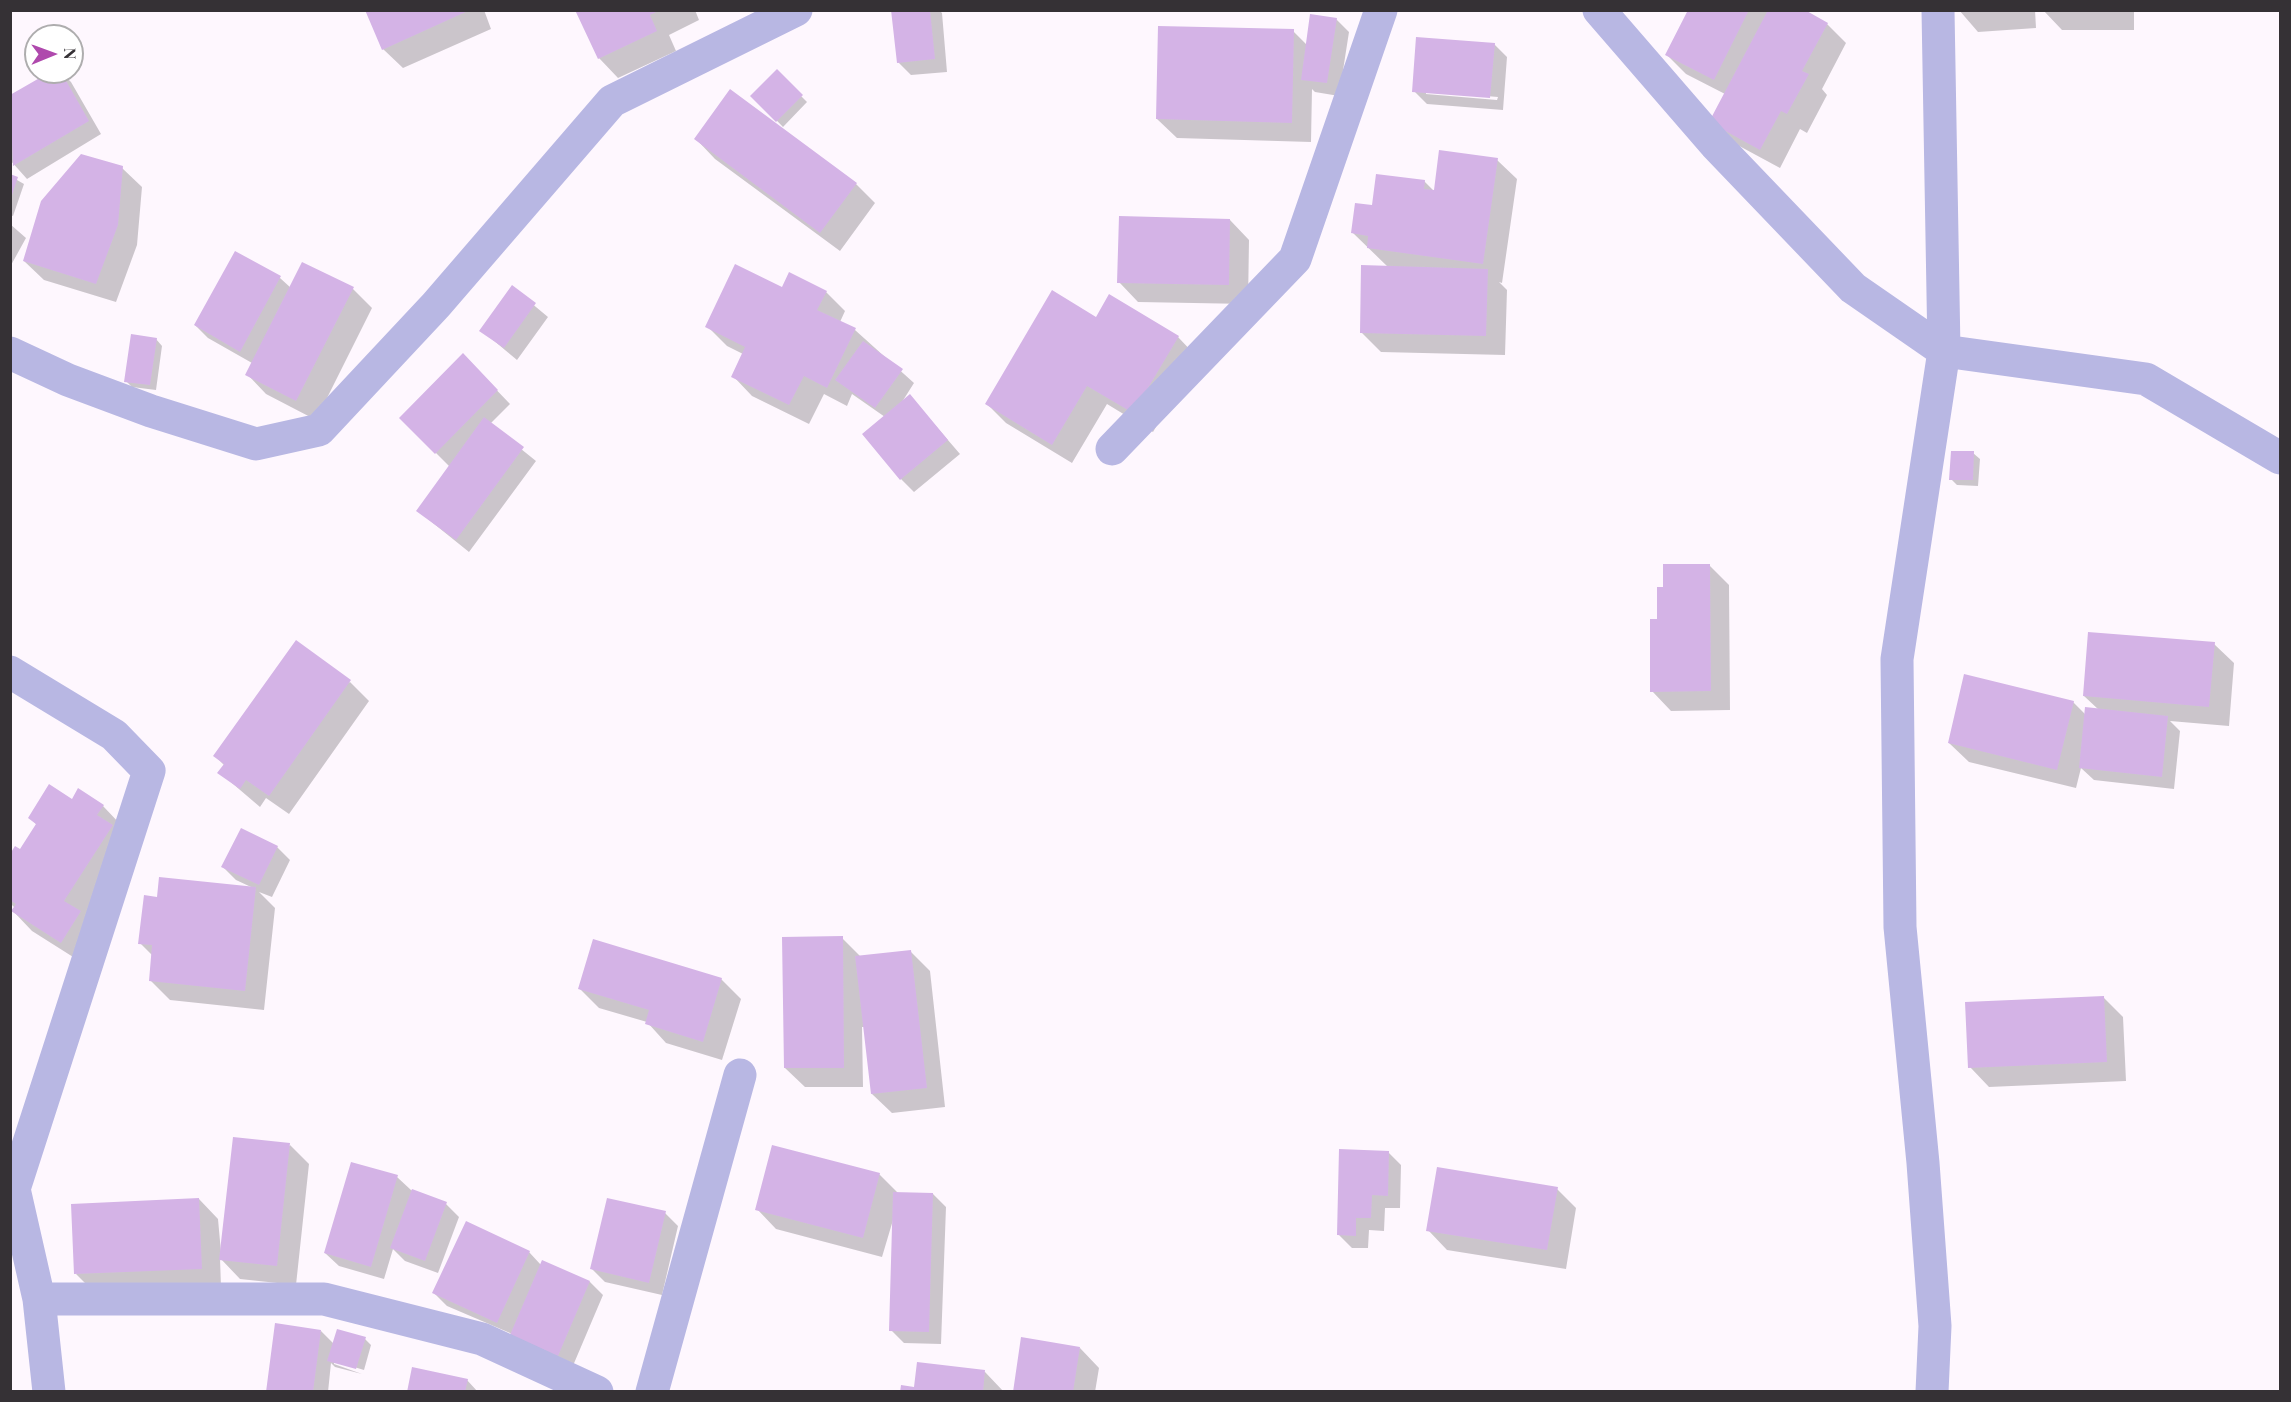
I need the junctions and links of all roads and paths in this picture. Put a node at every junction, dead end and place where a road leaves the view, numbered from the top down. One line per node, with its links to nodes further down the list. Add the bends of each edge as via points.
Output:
1 (796, 10): 6 (street, via 612,101 436,305 319,430 256,444 151,411)
2 (1381, 10): 7 (street, via 1295,259)
3 (1599, 10): 5 (street, via 1715,144 1853,288)
4 (1938, 10): 5 (street)
5 (1944, 351): 8 (street, via 2146,379); 16 (street, via 1897,659 1900,927 1932,1280)
6 (10, 353)
7 (1112, 449)
8 (2280, 458)
9 (10, 672): 11 (street, via 114,735 149,771)
10 (740, 1075): 15 (street)
11 (12, 1188): 12 (street)
12 (39, 1299): 13 (street); 14 (street, via 324,1299 482,1340)
13 (49, 1392)
14 (597, 1392)
15 (652, 1392)
16 (1932, 1392)

